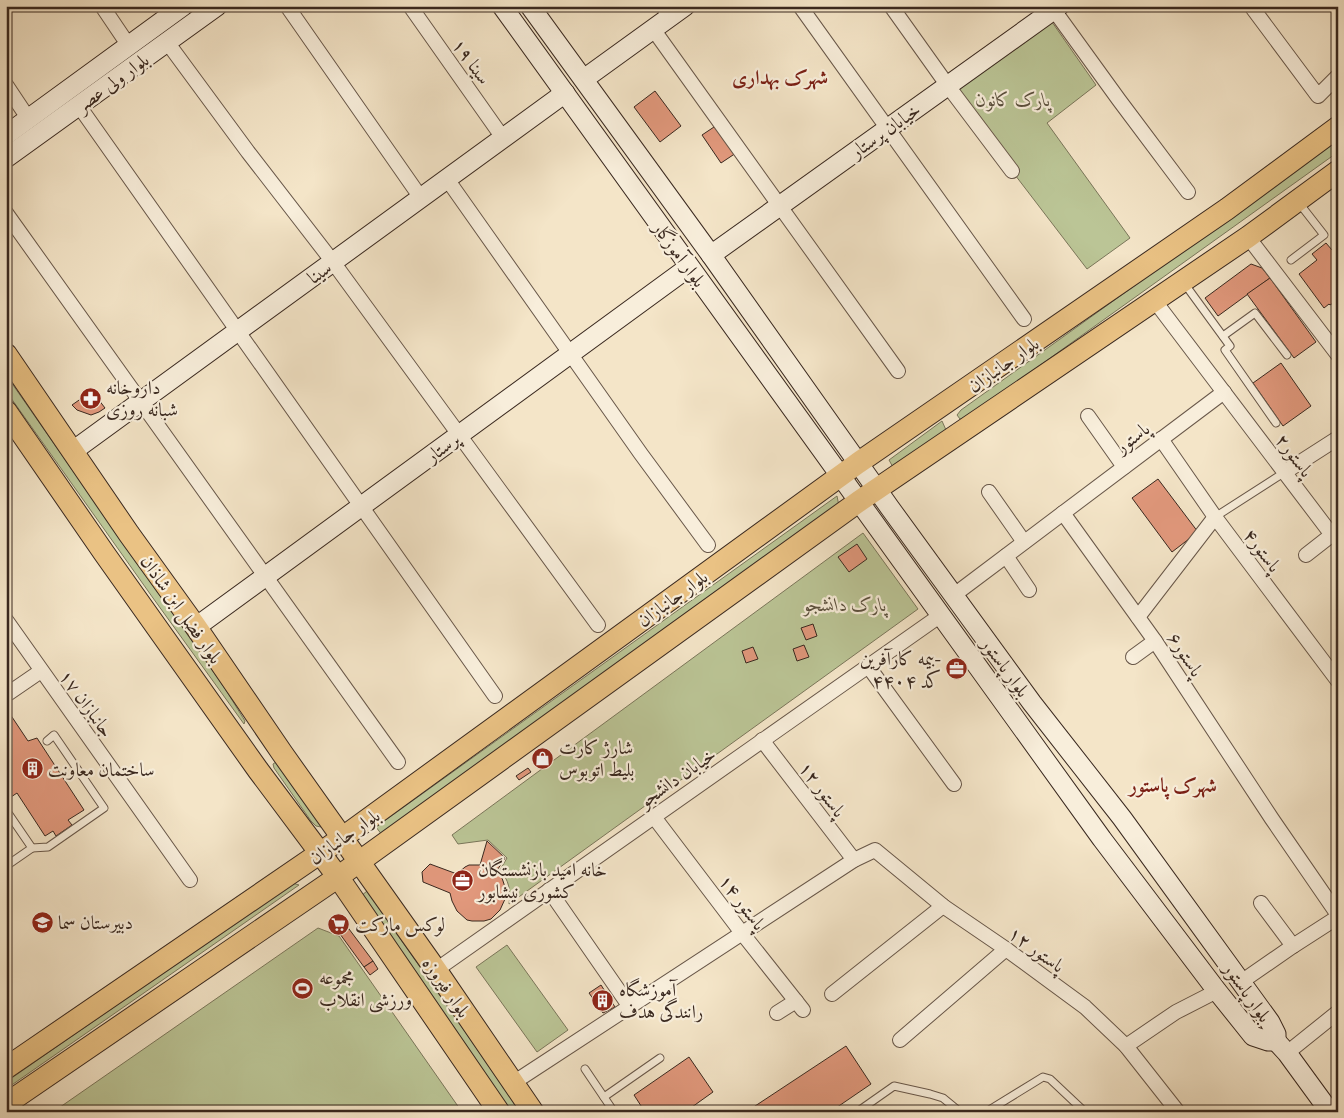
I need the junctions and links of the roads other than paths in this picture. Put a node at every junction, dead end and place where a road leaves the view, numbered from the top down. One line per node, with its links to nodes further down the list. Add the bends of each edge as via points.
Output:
1 (102, 6): 15 (street)
2 (183, 6): 15 (street, بلوار ولی عصر)
3 (217, 6): 14 (street, بلوار ولی عصر)
4 (287, 6): 32 (street)
5 (410, 6): 26 (street, سینا ۱۹)
6 (502, 6): 20 (street, بلوار آموزگار)
7 (530, 6): 17 (street, بلوار آموزگار)
8 (800, 6): 24 (street)
9 (891, 6): 19 (street)
10 (1251, 6): 16 (street, via 1318,96)
11 (1055, 8): 19 (street, خیابان پرستار); 31 (street)
12 (673, 10): 13 (street)
13 (652, 29): 17 (street); 34 (street)
14 (167, 42): 21 (street, بلوار ولی عصر); 39 (street)
15 (129, 46): 22 (street, بلوار ولی عصر)
16 (1338, 76)
17 (584, 79): 37 (street, بلوار آموزگار)
18 (6, 85): 22 (street)
19 (948, 86): 24 (street, خیابان پرستار); 28 (street)
20 (564, 93): 26 (street, سینا); 40 (street, بلوار آموزگار)
21 (79, 106): 27 (street, بلوار ولی عصر); 44 (street)
22 (28, 118): 25 (street, بلوار ولی عصر)
23 (1338, 127): 53 (main road, بلوار جانبازان)
24 (888, 128): 34 (street, خیابان پرستار); 43 (street)
25 (6, 135)
26 (504, 138): 30 (street, سینا)
27 (6, 158)
28 (1012, 171)
29 (1338, 171): 33 (main road, بلوار جانبازان)
30 (447, 179): 32 (street, سینا); 47 (street)
31 (1188, 192)
32 (421, 198): 39 (street, سینا)
33 (1297, 201): 36 (main road, بلوار جانبازان); 38 (lane, via 1324,236)
34 (780, 206): 37 (street, خیابان پرستار); 50 (street)
35 (6, 213): 52 (street)
36 (1248, 237): 41 (main road, بلوار جانبازان); 48 (street)
37 (711, 254): 63 (street, بلوار آموزگار)
38 (1291, 260)
39 (333, 262): 44 (street, سینا); 59 (street)
40 (689, 266): 47 (street, پرستار); 66 (street, بلوار آموزگار)
41 (1182, 281): 42 (main road, بلوار جانبازان); 45 (lane)
42 (1154, 300): 51 (street, پاستور۲); 57 (main road, بلوار جانبازان)
43 (1024, 320)
44 (238, 331): 52 (street, سینا); 70 (street)
45 (1222, 336): 49 (lane, via 1255,313); 56 (lane, via 1230,346 1225,350)
46 (6, 354): 62 (main road, بلوار فضل ابن شاذان)
47 (570, 354): 59 (street, پرستار); 75 (street)
48 (1338, 355)
49 (1287, 356)
50 (898, 371)
51 (1224, 392): 61 (street, پاستور); 65 (street, پاستور۲)
52 (141, 402): 62 (street, سینا); 78 (street)
53 (947, 402): 57 (main road, via 949,421 956,428); 63 (main road, بلوار جانبازان)
54 (6, 411): 58 (main road, بلوار فضل ابن شاذان)
55 (1088, 416): 64 (street)
56 (1276, 423)
57 (965, 429): 67 (main road, بلوار جانبازان)
58 (14, 431): 99 (main road, بلوار فضل ابن شاذان)
59 (460, 434): 70 (street, پرستار); 84 (street)
60 (1338, 438): 65 (street)
61 (1161, 439): 64 (street, پاستور); 72 (street, پاستور۴)
62 (73, 451): 85 (main road, بلوار فضل ابن شاذان)
63 (858, 463): 66 (main road, بلوار جانبازان); 67 (street, بلوار آموزگار)
64 (1124, 466): 71 (street, پاستور)
65 (1285, 472): 72 (lane); 73 (street, پاستور۲)
66 (840, 476): 69 (street, بلوار آموزگار); 103 (main road, بلوار جانبازان)
67 (876, 489): 69 (main road, بلوار جانبازان); 80 (street, بلوار پاستور)
68 (989, 492): 74 (street)
69 (858, 502): 81 (street, بلوار پاستور); 107 (main road, بلوار جانبازان)
70 (361, 506): 78 (street, پرستار); 92 (street)
71 (1063, 513): 74 (street, پاستور); 82 (street, پاستور۶)
72 (1215, 517): 82 (street); 90 (street, پاستور۴)
73 (1335, 532): 77 (street)
74 (1024, 542): 76 (street, پاستور)
75 (708, 545)
76 (1006, 556): 79 (street); 80 (street, پاستور)
77 (1306, 556)
78 (265, 576): 85 (street, پرستار); 98 (street)
79 (1029, 590)
80 (954, 595): 93 (street, بلوار پاستور)
81 (941, 615): 88 (street, خیابان دانشجو); 94 (street, بلوار پاستور)
82 (1138, 617): 86 (street, پاستور۶)
83 (6, 620): 89 (street, جانبازان ۱۷)
84 (598, 625)
85 (196, 627): 97 (main road, بلوار فضل ابن شاذان)
86 (1155, 641): 87 (street); 114 (street, پاستور۶)
87 (1133, 657)
88 (868, 666): 95 (street, خیابان دانشجو); 100 (street)
89 (42, 671): 91 (street); 110 (street, جانبازان ۱۷)
90 (1336, 673)
91 (6, 696)
92 (495, 696)
93 (1032, 702): 94 (street); 119 (street, بلوار پاستور, via 1122,818)
94 (1014, 716): 120 (street, بلوار پاستور, via 1102,839)
95 (762, 740): 102 (street, خیابان دانشجو); 106 (street, پاستور ۱۲)
96 (47, 741): 104 (lane, via 54,735 104,808 48,847)
97 (282, 753): 99 (main road); 103 (main road, بلوار فضل ابن شاذان)
98 (398, 762)
99 (258, 770): 105 (main road, بلوار فضل ابن شاذان)
100 (954, 784)
101 (6, 810): 104 (lane)
102 (654, 816): 111 (street, خیابان دانشجو); 115 (street, پاستور ۱۴)
103 (342, 838): 105 (main road, بلوار جانبازان); 107 (main road, بلوار فضل ابن شاذان)
104 (32, 848): 108 (lane)
105 (321, 853): 109 (main road, بلوار فضل ابن شاذان); 129 (main road, بلوار جانبازان)
106 (854, 860): 113 (street, ۱۲ پاستور, via 875,850); 115 (street)
107 (359, 863): 109 (main road, بلوار جانبازان); 118 (main road, بلوار فیروزه)
108 (6, 866)
109 (338, 877): 133 (main road, بلوار جانبازان); 134 (main road, بلوار فیروزه)
110 (190, 880)
111 (549, 890): 118 (street, خیابان دانشجو); 122 (street)
112 (1261, 903): 116 (street)
113 (943, 906): 117 (street, ۱۲ پاستور); 121 (street)
114 (1338, 916): 116 (street)
115 (742, 934): 122 (street); 124 (street, پاستور ۱۴, via 799,1005)
116 (1293, 946): 119 (street)
117 (1006, 949): 125 (street); 126 (street, ۱۲ پاستور, via 1085,1008)
118 (436, 970): 131 (main road, بلوار فیروزه)
119 (1241, 982): 127 (street, بلوار پاستور, via 1270,1022)
120 (1217, 990): 126 (street, via 1176,1012); 127 (street, بلوار پاستور, via 1253,1036)
121 (832, 994)
122 (630, 1006): 131 (street)
123 (1338, 1012): 127 (street)
124 (776, 1013)
125 (900, 1040)
126 (1126, 1046): 141 (street, ۱۲ پاستور)
127 (1281, 1047): 142 (street)
128 (660, 1058): 132 (lane)
129 (6, 1068)
130 (585, 1069): 132 (lane)
131 (513, 1083): 135 (main road, بلوار فیروزه)
132 (604, 1097): 136 (lane)
133 (6, 1104)
134 (498, 1112)
135 (533, 1112)
136 (614, 1112)
137 (857, 1112): 138 (lane, via 894,1086 943,1098)
138 (960, 1112)
139 (986, 1112): 140 (lane, via 1043,1077 1050,1079)
140 (1085, 1112)
141 (1178, 1112)
142 (1330, 1112)

